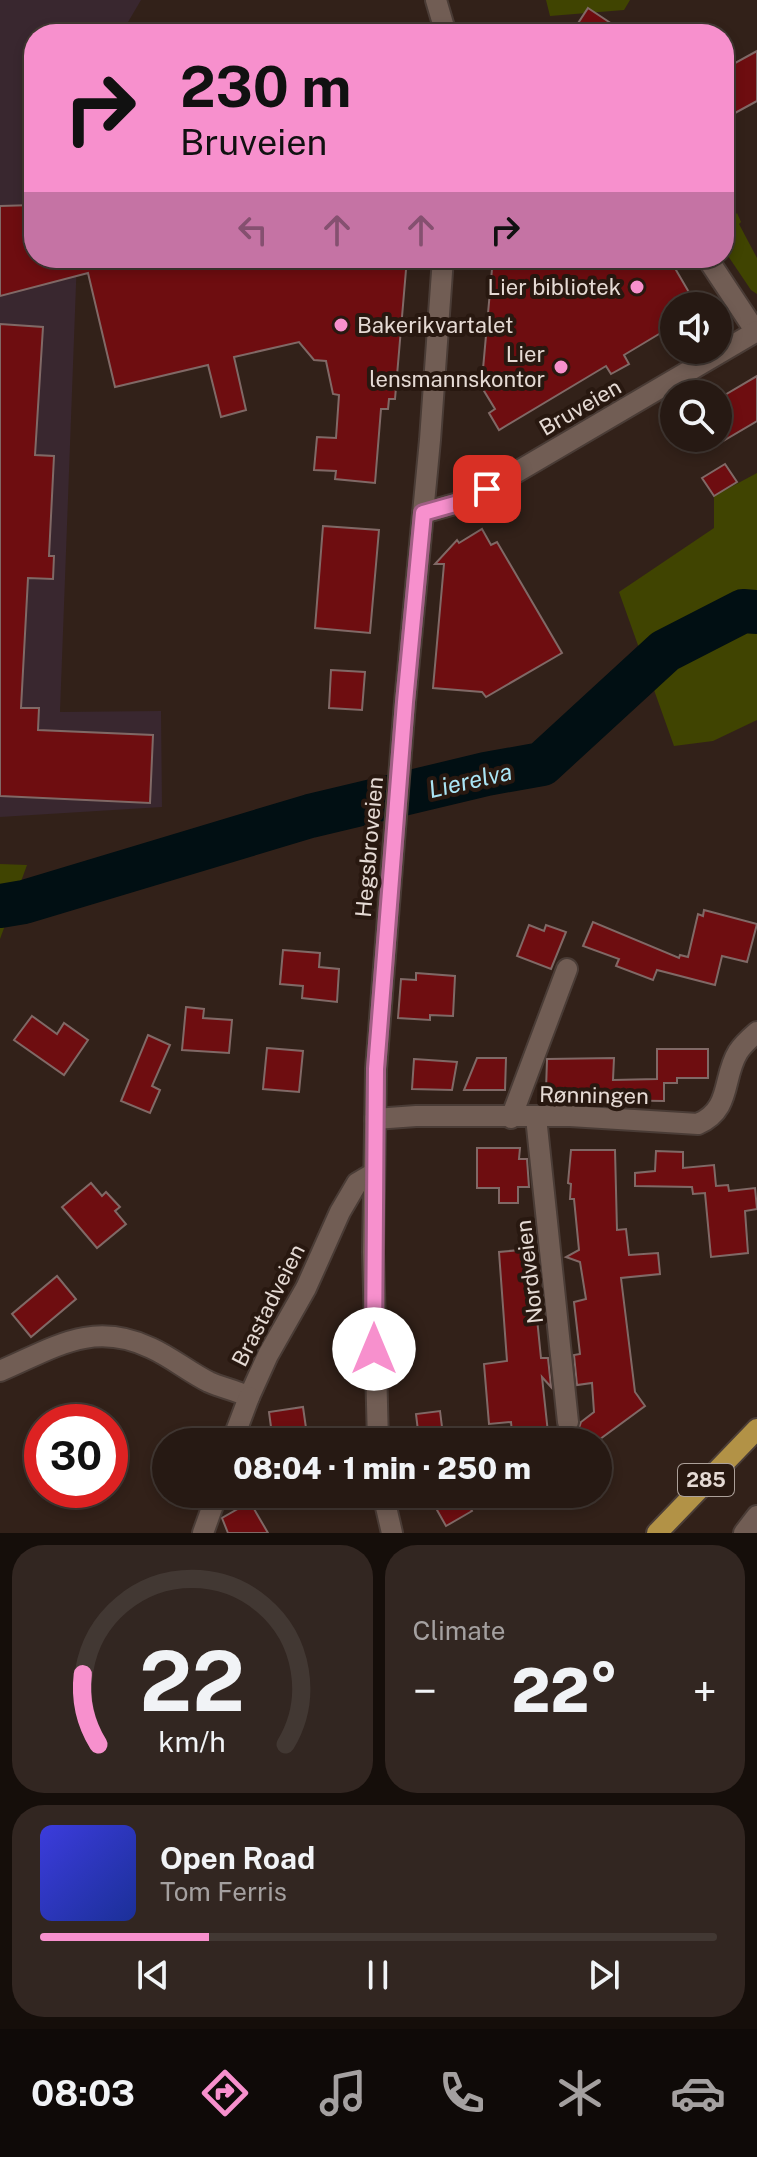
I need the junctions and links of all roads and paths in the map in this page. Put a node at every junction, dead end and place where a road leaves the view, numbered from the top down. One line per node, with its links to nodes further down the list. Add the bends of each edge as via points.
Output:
1 (436, 0): 2 (street)
2 (443, 24)
3 (442, 268): 6 (street, Hegsbroveien)
4 (714, 268): 5 (street)
5 (756, 332): 6 (street, Bruveien, via 469,500)
6 (423, 513): 11 (street, Hegsbroveien, via 379,1015)
7 (567, 969): 10 (street)
8 (757, 1032): 9 (street, Rønningen, via 737,1054 721,1105 698,1124)
9 (536, 1117): 10 (street, Rønningen); 15 (street, Nordveien)
10 (511, 1118): 11 (street, Rønningen)
11 (375, 1119): 12 (street, Hegsbroveien)
12 (374, 1173): 14 (street, Brastadveien, via 357,1183 340,1212); 17 (street, Hegsbroveien)
13 (0, 1371): 14 (street, Brastadveien, via 67,1341 117,1335)
14 (249, 1397): 16 (street)
15 (568, 1422)
16 (237, 1428)
17 (377, 1428)
18 (757, 1429): 24 (main road, 285)
19 (212, 1508): 22 (street)
20 (386, 1508): 23 (street)
21 (757, 1516): 25 (street)
22 (203, 1533)
23 (392, 1533)
24 (657, 1533)
25 (744, 1533)

